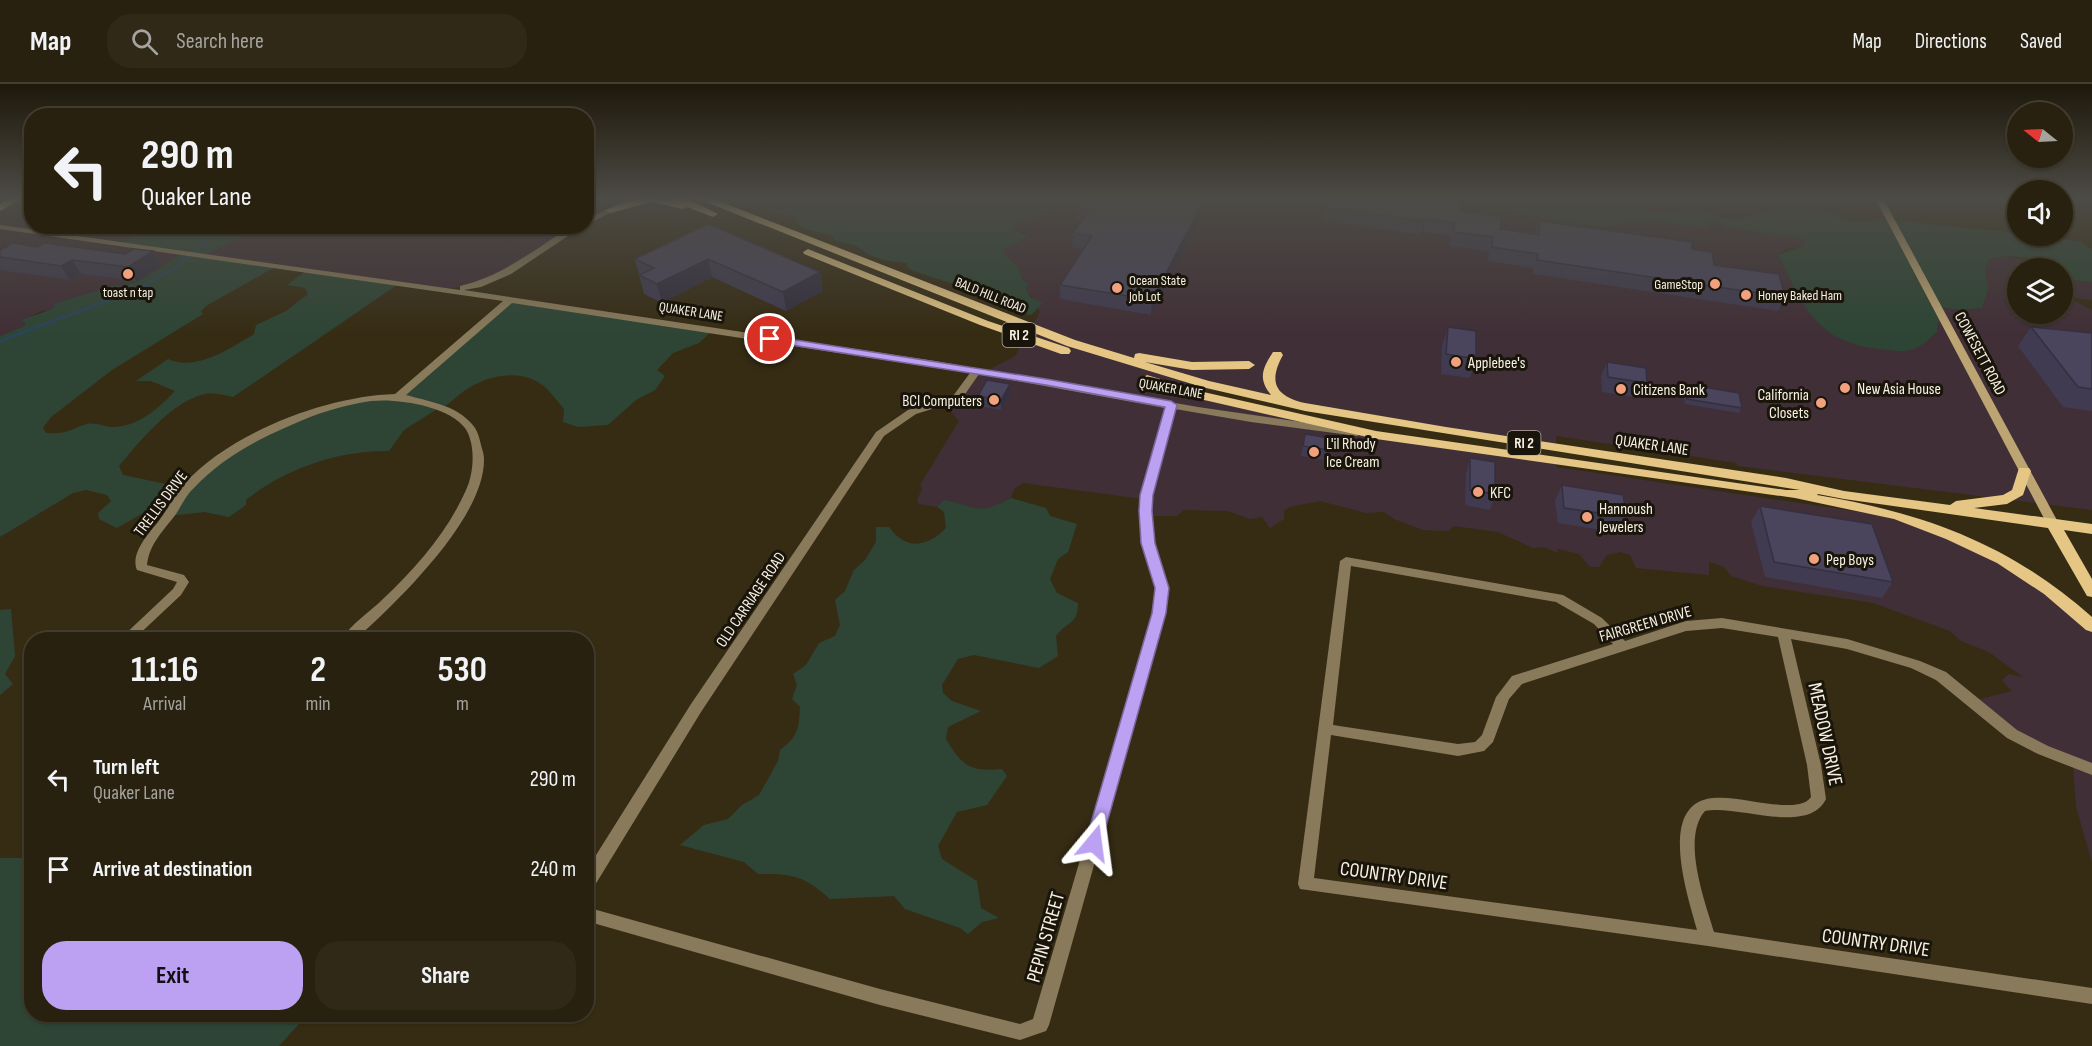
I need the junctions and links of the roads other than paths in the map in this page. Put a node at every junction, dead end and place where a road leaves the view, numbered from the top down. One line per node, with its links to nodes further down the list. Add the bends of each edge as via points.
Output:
1 (112, 243): 7 (street, QUAKER LANE)
2 (550, 243): 6 (street)
3 (784, 243): 18 (main road, QUAKER LANE / RI 2, via 984,323 1121,371 1195,394)
4 (816, 243): 9 (main road, BALD HILL ROAD / RI 2)
5 (1904, 243): 20 (main road, COWESETT ROAD)
6 (501, 277): 7 (street, via 472,287); 8 (street, via 498,287)
7 (437, 289): 8 (street, QUAKER LANE)
8 (511, 299): 12 (street, QUAKER LANE); 14 (street)
9 (1071, 343): 11 (main road, via 1192,366); 13 (main road, BALD HILL ROAD / RI 2)
10 (1277, 355): 15 (main road, via 1266,378 1268,386)
11 (1249, 365)
12 (976, 371): 16 (street, QUAKER LANE); 34 (street, OLD CARRIAGE ROAD, via 957,398 912,412 880,434 696,708)
13 (1206, 384): 15 (main road, QUAKER LANE / RI 2)
14 (398, 397): 28 (street, TRELLIS DRIVE, via 346,404 285,424 246,443 189,486 141,558 141,567 183,582); 29 (street, TRELLIS DRIVE, via 440,408 466,422 477,444 476,478 461,514 448,532)
15 (1286, 403): 17 (main road, QUAKER LANE / RI 2)
16 (1171, 405): 18 (street, QUAKER LANE); 35 (street, PEPIN STREET, via 1145,511 1148,543 1162,588 1159,613 1040,1024 1020,1032)
17 (1446, 431): 19 (main road); 22 (main road, QUAKER LANE / RI 2, via 1786,482)
18 (1376, 435): 19 (main road, QUAKER LANE / RI 2)
19 (1444, 446): 21 (main road, QUAKER LANE / RI 2)
20 (2024, 471): 23 (main road, via 2018,492 2007,498); 24 (main road, COWESETT ROAD)
21 (1786, 494): 22 (main road, QUAKER LANE / RI 2); 27 (main road, via 1897,516 1944,532 2023,572 2074,608)
22 (1844, 495): 23 (main road, QUAKER LANE / RI 2)
23 (1944, 509): 24 (main road, QUAKER LANE / RI 2)
24 (2053, 524): 25 (main road, QUAKER LANE / RI 2); 26 (main road)
25 (2092, 529)
26 (2092, 592)
27 (2092, 626)
28 (134, 632)
29 (355, 632)
30 (1783, 633): 31 (street, FAIRGREEN DRIVE, via 1722,623 1702,624); 33 (street, FAIRGREEN DRIVE, via 1847,644 1915,664 1941,676 2012,734); 36 (street, MEADOW DRIVE, via 1814,765 1818,799 1813,807 1790,812 1715,803 1699,807 1691,817 1687,837 1689,867)
31 (1622, 645): 32 (street, FAIRGREEN DRIVE, via 1517,680 1503,697 1488,738 1479,747 1458,750); 32 (street, COUNTRY DRIVE, via 1598,621 1558,598 1346,561)
32 (1326, 729): 36 (street, COUNTRY DRIVE, via 1306,884)
33 (2092, 769)
34 (594, 872)
35 (594, 916)
36 (1708, 939): 37 (street, COUNTRY DRIVE)
37 (2092, 996)

